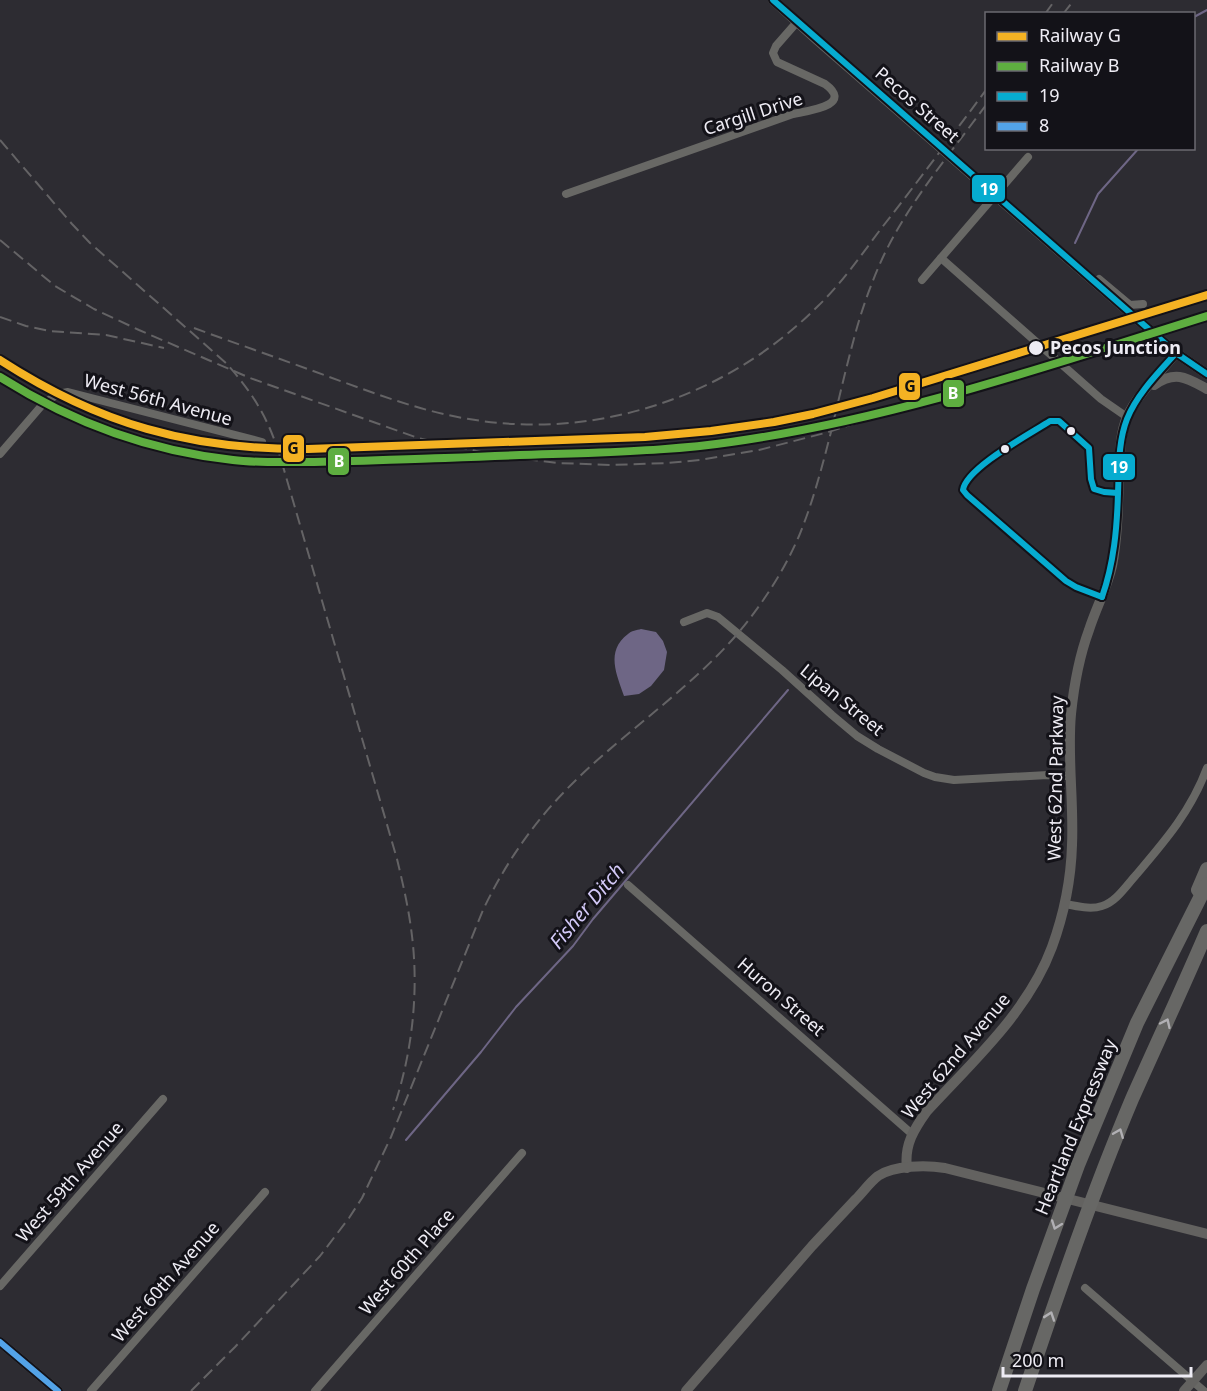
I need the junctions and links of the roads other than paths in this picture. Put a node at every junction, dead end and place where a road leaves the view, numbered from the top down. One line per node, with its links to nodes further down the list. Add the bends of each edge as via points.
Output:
1 (773, 0): 2 (street, Pecos Street)
2 (797, 22): 4 (street, Cargill Drive, via 773,53 777,62 831,88 833,100 829,105 792,114); 9 (street, Pecos Street)
3 (1028, 157): 5 (street)
4 (566, 194)
5 (997, 194): 6 (street); 8 (street, via 1130,305)
6 (940, 258): 7 (street); 13 (street, via 1101,399)
7 (922, 280)
8 (1143, 304)
9 (1174, 350): 10 (street, Pecos Street); 11 (street, Pecos Street); 12 (street, West 62nd Parkway)
10 (1207, 374)
11 (1207, 389): 12 (street, via 1172,376)
12 (1142, 394): 13 (street, West 62nd Parkway)
13 (1127, 417): 18 (street, West 62nd Parkway, via 1120,448 1112,565 1085,642 1075,685)
14 (262, 442): 15 (street, West 56th Avenue, via 68,392 43,404)
15 (0, 454)
16 (684, 622): 18 (street, Lipan Street, via 707,613 718,617 857,736 935,777 954,780)
17 (1207, 768): 22 (street, via 1182,818 1118,895 1099,907)
18 (1070, 776): 22 (street, West 62nd Parkway, via 1072,845)
19 (1207, 870): 26 (highway)
20 (1207, 884): 26 (highway, Heartland Expressway)
21 (628, 885): 28 (street, Huron Street)
22 (1065, 903): 28 (street, West 62nd Avenue, via 1044,967 1024,1001)
23 (1207, 931): 25 (highway)
24 (1207, 945): 25 (highway)
25 (1176, 1002): 43 (highway, one-way to 25, via 1108,1160)
26 (1137, 1023): 42 (highway, Heartland Expressway, one-way to 42, via 1078,1165)
27 (164, 1099): 33 (street, West 59th Avenue)
28 (912, 1134): 30 (street, West 62nd Avenue, via 906,1154)
29 (522, 1153): 40 (street, West 60th Place)
30 (907, 1168): 32 (street, via 945,1168); 41 (street, via 879,1175 870,1184)
31 (264, 1192): 39 (street, West 60th Avenue)
32 (1207, 1234)
33 (0, 1286)
34 (1086, 1288): 37 (street)
35 (0, 1342): 38 (street)
36 (1207, 1365): 37 (street)
37 (1192, 1381): 44 (street); 45 (street)
38 (58, 1391)
39 (91, 1391)
40 (315, 1391)
41 (686, 1391)
42 (999, 1391)
43 (1025, 1391)
44 (1184, 1391)
45 (1204, 1391)

